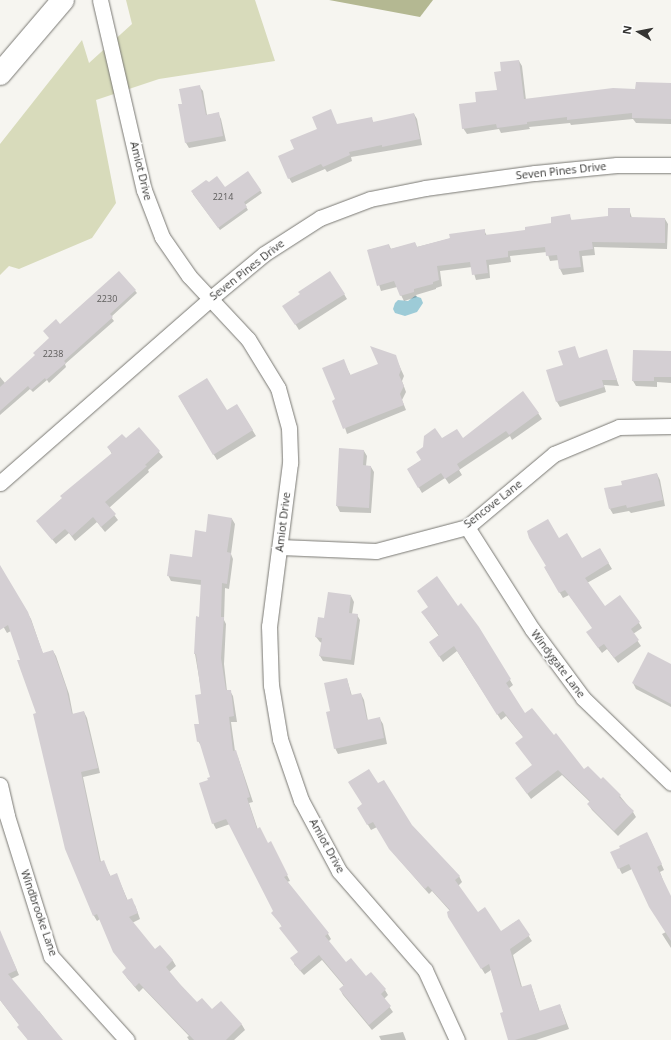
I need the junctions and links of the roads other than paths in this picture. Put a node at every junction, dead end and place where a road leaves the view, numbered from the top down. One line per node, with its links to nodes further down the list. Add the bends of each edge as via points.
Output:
1 (63, 0): 3 (highway)
2 (100, 0): 5 (street, Amiot Drive, via 144,190 162,237 189,276)
3 (0, 74)
4 (671, 165): 5 (street, Seven Pines Drive, via 617,165 535,173 425,188 370,199 320,218 264,254)
5 (211, 298): 7 (street, Seven Pines Drive); 9 (street, Amiot Drive, via 248,340 278,388 288,428 290,463)
6 (671, 426): 8 (street, Sencove Lane, via 619,427 554,454)
7 (0, 483)
8 (467, 527): 9 (street, Sencove Lane, via 376,551); 10 (street, Windygate Lane, via 532,629 583,698)
9 (280, 547): 13 (street, Amiot Drive, via 270,626 271,684 280,739 301,800 339,871 425,970)
10 (671, 783)
11 (0, 785): 12 (street, Windbrooke Lane, via 7,816 51,956)
12 (127, 1040)
13 (457, 1040)

